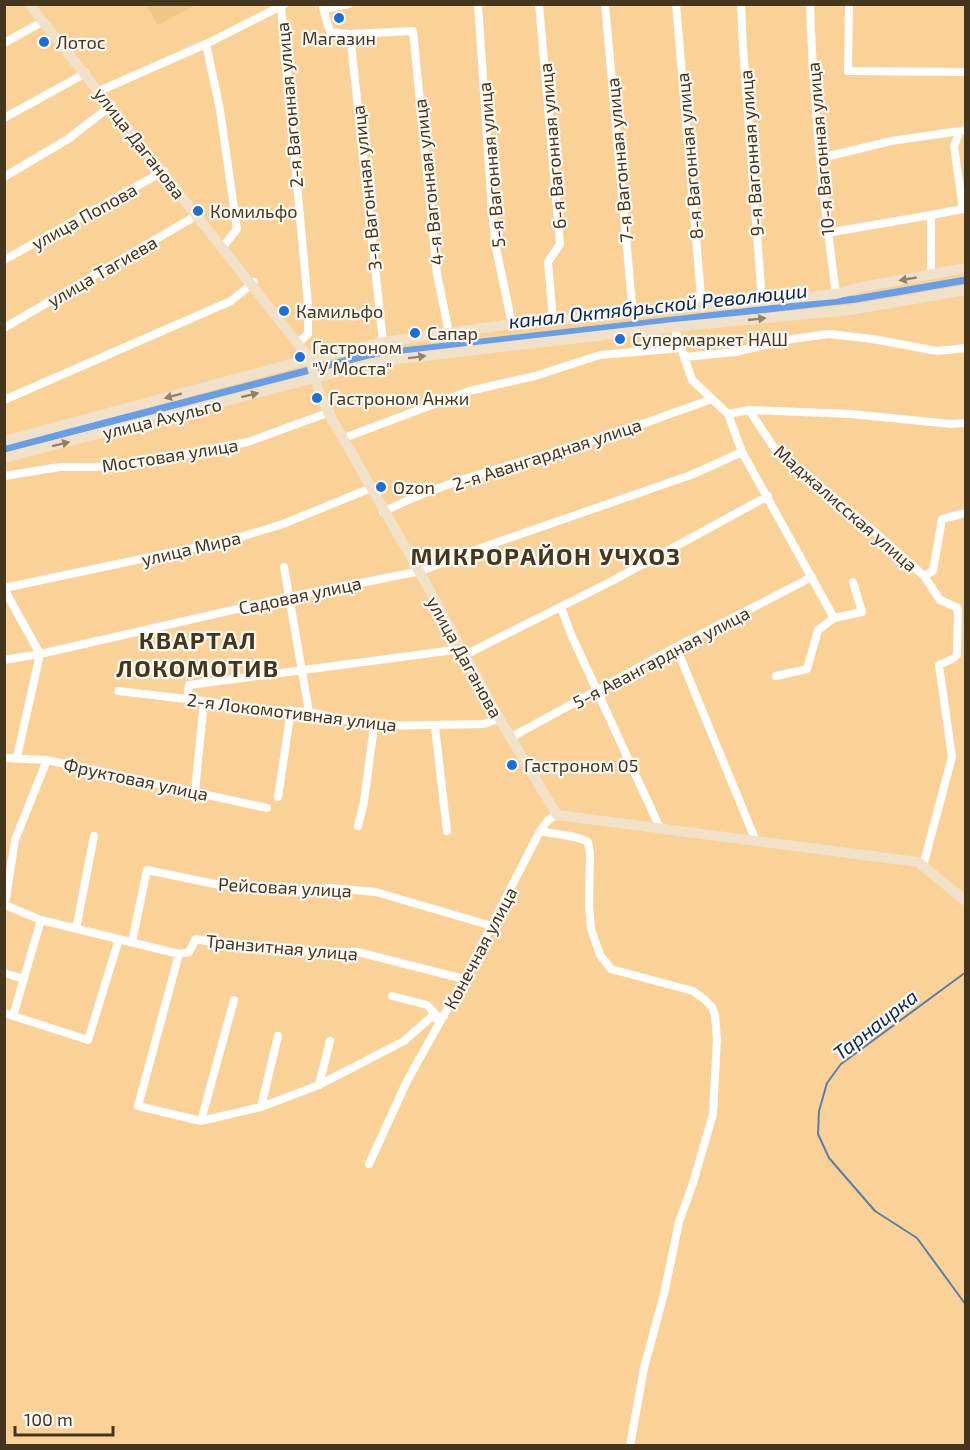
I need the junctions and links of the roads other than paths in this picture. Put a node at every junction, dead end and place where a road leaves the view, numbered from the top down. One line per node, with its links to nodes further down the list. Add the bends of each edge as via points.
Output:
1 (31, 4): 12 (main road, улица Даганова); 17 (main road, улица Даганова)
2 (349, 4): 11 (street)
3 (478, 4): 41 (street, 5-я Вагонная улица, via 492,211)
4 (539, 4): 40 (street, 6-я Вагонная улица, via 560,244 548,262)
5 (605, 4): 39 (street, 7-я Вагонная улица)
6 (676, 4): 38 (street, 8-я Вагонная улица)
7 (741, 4): 37 (street, 9-я Вагонная улица)
8 (810, 4): 22 (street, 10-я Вагонная улица)
9 (849, 4): 16 (street, via 848,71)
10 (283, 6): 15 (street); 45 (street, 2-я Вагонная улица, via 308,304 308,334)
11 (323, 7): 13 (street, via 330,32)
12 (42, 22): 14 (street); 17 (main road, улица Даганова)
13 (350, 34): 44 (street, 4-я Вагонная улица, via 413,31 437,274); 46 (street, 3-я Вагонная улица)
14 (4, 43)
15 (206, 44): 18 (street); 30 (street, via 237,229)
16 (966, 72)
17 (86, 73): 18 (main road, улица Даганова); 20 (street)
18 (99, 90): 19 (main road, улица Даганова)
19 (111, 105): 25 (main road, улица Даганова); 26 (street, via 68,139)
20 (4, 118)
21 (963, 130): 22 (street, via 891,141); 23 (street, via 954,146)
22 (821, 158): 29 (street, 10-я Вагонная улица)
23 (956, 164): 24 (street); 28 (street, via 963,210)
24 (966, 169)
25 (164, 172): 27 (main road, улица Даганова); 31 (street, улица Попова)
26 (4, 177)
27 (198, 215): 30 (main road, улица Даганова); 43 (street, улица Тагиева)
28 (930, 215): 29 (street); 33 (street)
29 (827, 232): 36 (street, 10-я Вагонная улица)
30 (223, 247): 34 (main road, улица Даганова)
31 (4, 260)
32 (966, 268): 33 (main road)
33 (932, 274): 36 (main road, one-way to 36)
34 (253, 283): 45 (main road, улица Даганова); 53 (street, via 231,301)
35 (966, 290): 42 (main road, улица Ахульго, one-way to 35, via 850,310)
36 (836, 294): 37 (main road)
37 (762, 301): 38 (main road)
38 (702, 308): 39 (main road)
39 (633, 315): 40 (main road)
40 (553, 321): 41 (main road)
41 (512, 324): 44 (main road)
42 (674, 327): 47 (street); 51 (main road, улица Ахульго, one-way to 42, via 381,361)
43 (4, 328)
44 (449, 333): 46 (main road)
45 (299, 342): 50 (main road, улица Даганова)
46 (383, 342): 50 (main road)
47 (682, 348): 49 (street); 58 (street, via 600,355 535,376 469,391)
48 (966, 348): 49 (street, via 937,351 829,334)
49 (685, 357): 52 (street, via 692,380)
50 (312, 359): 51 (main road, улица Даганова); 59 (main road, one-way to 59)
51 (317, 378): 55 (main road, улица Даганова); 61 (main road, улица Ахульго, one-way to 51)
52 (712, 399): 56 (street); 65 (street, 2-я Авангардная улица, via 471,478)
53 (4, 400)
54 (749, 410): 56 (street); 57 (street); 69 (street, Маджалисская улица, via 777,452)
55 (329, 412): 58 (main road, улица Даганова); 62 (street, Мостовая улица, via 248,442 152,461)
56 (728, 414): 60 (street)
57 (966, 423)
58 (344, 437): 63 (main road, улица Даганова)
59 (4, 441)
60 (742, 452): 64 (street); 68 (street, Садовая улица, via 691,475)
61 (4, 458)
62 (4, 476)
63 (370, 488): 65 (main road, улица Даганова); 72 (street, улица Мира, via 283,524 231,540)
64 (768, 496): 70 (street); 75 (street)
65 (384, 511): 68 (main road, улица Даганова)
66 (966, 513): 69 (street, via 942,519 933,571)
67 (284, 567): 73 (street)
68 (420, 571): 73 (street, Садовая улица); 78 (main road, улица Даганова)
69 (924, 576): 74 (street, Маджалисская улица, via 940,600)
70 (812, 578): 76 (street); 77 (street, 5-я Авангардная улица)
71 (853, 582): 76 (street, via 862,612)
72 (4, 588): 79 (street)
73 (289, 597): 79 (street, Садовая улица); 81 (street)
74 (962, 606): 108 (street, Маджалисская улица, via 957,655 939,664 952,757)
75 (561, 607): 78 (street); 83 (street)
76 (834, 618): 82 (street, via 818,630 807,669)
77 (676, 647): 83 (street, 5-я Авангардная улица); 105 (street)
78 (462, 652): 81 (street); 89 (main road, улица Даганова)
79 (40, 654): 80 (street, Садовая улица); 93 (street)
80 (4, 660)
81 (302, 671): 85 (street, via 189,685); 88 (street)
82 (776, 675)
83 (598, 690): 92 (street, 5-я Авангардная улица); 101 (street)
84 (118, 691): 85 (street, 2-я Локомотивная улица)
85 (187, 699): 86 (street, 2-я Локомотивная улица)
86 (204, 701): 87 (street, 2-я Локомотивная улица, via 247,709); 96 (street)
87 (291, 710): 88 (street, 2-я Локомотивная улица); 97 (street)
88 (309, 712): 90 (street, 2-я Локомотивная улица)
89 (499, 718): 91 (street, 2-я Локомотивная улица, via 484,724); 92 (main road, улица Даганова)
90 (374, 726): 91 (street, 2-я Локомотивная улица); 100 (street)
91 (435, 727): 102 (street)
92 (511, 738): 99 (main road, улица Даганова)
93 (16, 757): 94 (street, Фруктовая улица); 95 (street, Фруктовая улица)
94 (4, 758)
95 (47, 760): 96 (street, Фруктовая улица); 107 (street)
96 (195, 791): 98 (street, Фруктовая улица)
97 (278, 797)
98 (267, 808)
99 (557, 814): 101 (main road); 103 (street, Конечная улица)
100 (358, 826)
101 (659, 828): 105 (main road)
102 (447, 831)
103 (540, 831): 113 (street, Конечная улица); 131 (street, via 578,836 588,842 591,929 600,955 611,969 693,991 715,1015 713,1114 679,1222)
104 (94, 836): 114 (street)
105 (756, 840): 108 (main road)
106 (4, 844): 107 (street)
107 (14, 846): 109 (street)
108 (923, 865): 110 (main road)
109 (5, 895): 111 (street)
110 (966, 900)
111 (5, 905): 112 (street, Транзитная улица)
112 (41, 920): 114 (street, Транзитная улица); 119 (street)
113 (492, 926): 116 (street, Рейсовая улица, via 376,892 331,888 306,892 220,885 147,870); 120 (street, Конечная улица)
114 (76, 929): 115 (street, Транзитная улица)
115 (119, 939): 116 (street, Транзитная улица); 123 (street, via 88,1040)
116 (132, 942): 117 (street, Транзитная улица)
117 (179, 954): 120 (street, Транзитная улица, via 189,952 196,939 298,952 358,952); 129 (street, Конечная улица, via 138,1106)
118 (4, 973): 119 (street)
119 (24, 979): 123 (street)
120 (464, 979): 124 (street, Конечная улица)
121 (392, 996): 124 (street, via 428,1005)
122 (234, 1000): 129 (street)
123 (8, 1014)
124 (440, 1016): 127 (street, Конечная улица, via 430,1018 404,1041); 130 (street)
125 (278, 1036): 128 (street)
126 (330, 1041): 127 (street)
127 (319, 1085): 128 (street, Конечная улица)
128 (261, 1107): 129 (street, Конечная улица)
129 (201, 1120)
130 (369, 1164)
131 (630, 1446)

